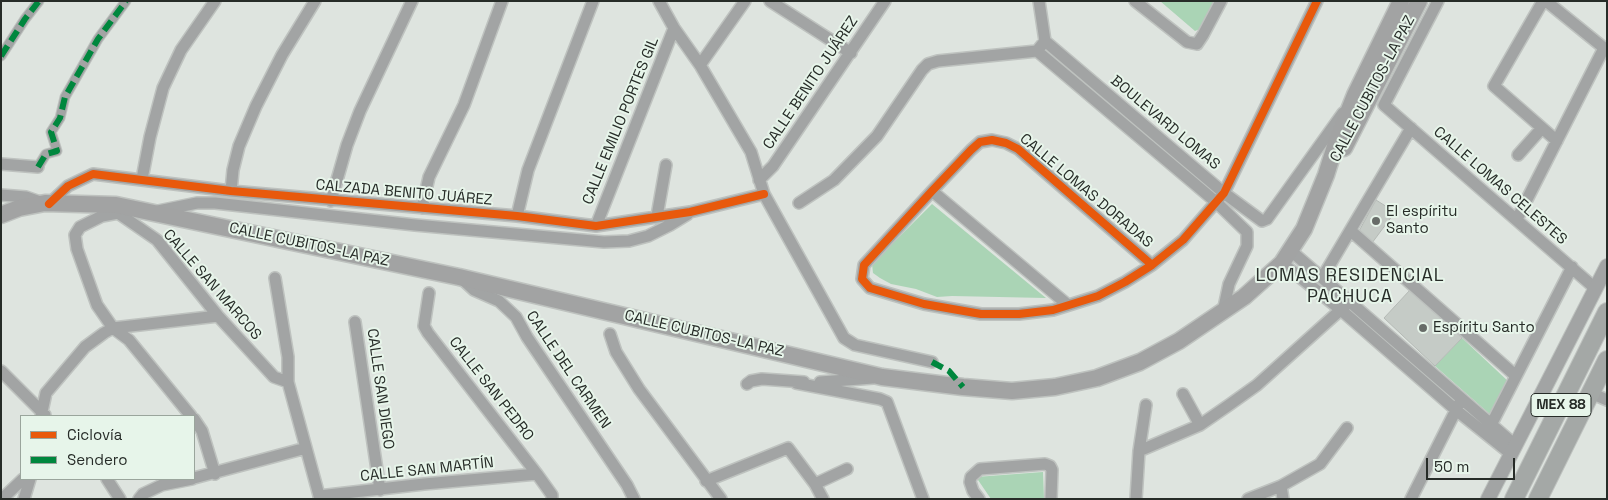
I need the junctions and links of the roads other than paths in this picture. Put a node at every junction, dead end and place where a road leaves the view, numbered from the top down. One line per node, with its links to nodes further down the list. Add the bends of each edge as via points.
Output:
1 (39, 1): 25 (street)
2 (126, 1): 34 (street, via 98,39 65,97 60,118 51,132 57,151 46,154)
3 (215, 1): 36 (street, via 181,50 163,88)
4 (315, 1): 38 (street, via 256,106 239,146)
5 (412, 1): 43 (street, via 360,111)
6 (502, 1): 47 (street, via 464,105 428,177)
7 (593, 1): 52 (street, via 528,170)
8 (660, 1): 21 (street)
9 (745, 1): 26 (street)
10 (770, 1): 24 (street)
11 (885, 1): 24 (street, CALLE BENITO JUÁREZ)
12 (1039, 1): 22 (street)
13 (1135, 1): 14 (street, via 1187,42 1197,44)
14 (1220, 1)
15 (1316, 1): 40 (street, CALLE LOMAS DORADAS)
16 (1401, 1): 27 (main road, CALLE CUBITOS-LA PAZ)
17 (1419, 1): 35 (main road, CALLE CUBITOS-LA PAZ, via 1346,145)
18 (1438, 1): 28 (street, CALLE LOMAS CELESTES, via 1384,105)
19 (1542, 1): 29 (street, via 1494,86)
20 (1546, 1): 30 (street, via 1604,48)
21 (674, 28): 26 (street); 55 (street, CALLE EMILIO PORTES GIL)
22 (1045, 41): 23 (street); 40 (street, BOULEVARD LOMAS)
23 (1038, 51): 44 (street, BOULEVARD LOMAS); 46 (street, via 928,64 877,136 834,180)
24 (850, 53): 37 (street, CALLE BENITO JUÁREZ, via 773,166)
25 (1, 56)
26 (700, 65): 37 (street, via 751,152)
27 (1355, 95): 35 (main road, CALLE CUBITOS-LA PAZ); 40 (street, BOULEVARD LOMAS, via 1267,219 1256,218)
28 (1411, 128): 54 (street, CALLE LOMAS CELESTES); 56 (street)
29 (1542, 128): 30 (street); 31 (street)
30 (1557, 141): 54 (street)
31 (1518, 154)
32 (1, 164): 34 (street)
33 (666, 165): 53 (street)
34 (38, 167)
35 (1326, 175): 57 (main road, CALLE CUBITOS-LA PAZ, via 1304,229)
36 (142, 179): 38 (street, CALZADA BENITO JUÁREZ); 45 (street, CALZADA BENITO JUÁREZ, via 93,174 68,186)
37 (759, 180): 41 (street)
38 (231, 191): 43 (street, CALZADA BENITO JUÁREZ)
39 (932, 191): 58 (street, CALLE LOMAS DORADAS, via 980,142 1006,142); 66 (street); 66 (street, CALLE LOMAS DORADAS, via 864,265 862,279 870,288 924,304 980,314 1019,314)
40 (1224, 193): 44 (street, CALLE LOMAS DORADAS)
41 (764, 194): 50 (street, CALZADA BENITO JUÁREZ); 75 (street, via 844,338 856,345)
42 (1, 195): 45 (street)
43 (331, 201): 47 (street, CALZADA BENITO JUÁREZ)
44 (1216, 202): 58 (street, CALLE LOMAS DORADAS, via 1183,240); 68 (street, BOULEVARD LOMAS, via 1247,232 1248,238 1229,284)
45 (47, 203): 48 (main road, CALLE CUBITOS-LA PAZ); 51 (main road, CALLE CUBITOS-LA PAZ)
46 (799, 203)
47 (422, 208): 52 (street, CALZADA BENITO JUÁREZ)
48 (117, 209): 49 (main road, CALLE CUBITOS-LA PAZ); 70 (street, CALLE SAN MARCOS, via 157,240); 72 (street, via 80,227 75,235 97,305)
49 (154, 212): 50 (street, via 197,203 215,203 604,242 648,236); 61 (main road, CALLE CUBITOS-LA PAZ)
50 (690, 212): 53 (street, CALZADA BENITO JUÁREZ)
51 (1, 215)
52 (517, 216): 55 (street, CALZADA BENITO JUÁREZ)
53 (657, 216): 55 (street, CALZADA BENITO JUÁREZ)
54 (1517, 219): 60 (street, CALLE LOMAS CELESTES)
55 (596, 226)
56 (1351, 231): 63 (street); 77 (street)
57 (1286, 256): 63 (street); 67 (street); 68 (main road, CALLE CUBITOS-LA PAZ, via 1244,297)
58 (1152, 265): 66 (street, CALLE LOMAS DORADAS, via 1098,296)
59 (1607, 266): 64 (street)
60 (1572, 268): 64 (street, CALLE LOMAS CELESTES); 77 (street)
61 (459, 277): 78 (main road, CALLE CUBITOS-LA PAZ); 114 (street, CALLE DEL CARMEN, via 474,290 498,301 516,317)
62 (275, 278): 79 (street, via 288,358)
63 (1322, 278): 67 (street)
64 (1596, 289): 94 (street)
65 (429, 293): 98 (street, CALLE SAN PEDRO, via 424,326 428,333)
66 (1068, 305)
67 (1345, 306): 84 (street); 86 (street); 90 (street, via 1257,385)
68 (1223, 312): 78 (main road, CALLE CUBITOS-LA PAZ, via 1140,362 1097,378 1055,387 1012,391)
69 (1607, 312): 125 (main road, MEX 88)
70 (218, 316): 72 (street); 79 (street, CALLE SAN MARCOS, via 274,377)
71 (355, 322): 107 (street, CALLE SAN DIEGO)
72 (113, 328): 87 (street, via 85,347 46,393); 88 (street, via 129,340)
73 (610, 334): 104 (street, via 616,352 639,389)
74 (1607, 360): 83 (main road, MEX 88)
75 (932, 362)
76 (1, 371): 87 (street)
77 (1516, 376): 91 (street)
78 (882, 377): 80 (street)
79 (288, 382): 93 (street)
80 (796, 383): 81 (street, via 762,379); 117 (street, via 887,402)
81 (747, 384)
82 (1184, 394): 90 (street)
83 (1599, 396): 126 (main road, MEX 88)
84 (1462, 399): 86 (street); 91 (street)
85 (1146, 405): 95 (street)
86 (1456, 410): 94 (street); 123 (street)
87 (43, 414)
88 (190, 415)
89 (195, 421): 97 (street, via 202,431)
90 (1200, 425): 95 (street)
91 (1491, 425): 94 (street)
92 (1347, 428): 106 (street, via 1320,464)
93 (306, 448): 97 (street); 108 (street)
94 (1513, 449): 124 (street)
95 (1139, 451): 120 (street)
96 (847, 469): 105 (street)
97 (215, 474): 99 (street)
98 (537, 474): 107 (street, CALLE SAN MARTÍN); 113 (street, CALLE SAN PEDRO)
99 (195, 479)
100 (22, 480): 109 (street)
101 (30, 480): 110 (street)
102 (108, 480): 111 (street)
103 (189, 480): 112 (street, via 162,486)
104 (706, 480): 105 (street, via 788,448); 115 (street)
105 (815, 484): 116 (street)
106 (1281, 486): 121 (street); 122 (street)
107 (380, 490): 108 (street, CALLE SAN MARTÍN)
108 (320, 497)
109 (2, 499)
110 (24, 499)
111 (120, 499)
112 (139, 499)
113 (552, 499)
114 (634, 499)
115 (720, 499)
116 (823, 499)
117 (923, 499)
118 (979, 499): 119 (street, via 970,482 980,469 1045,464 1052,470)
119 (1051, 499)
120 (1136, 499)
121 (1248, 499)
122 (1283, 499)
123 (1411, 499)
124 (1488, 499)
125 (1514, 499)
126 (1538, 499)

